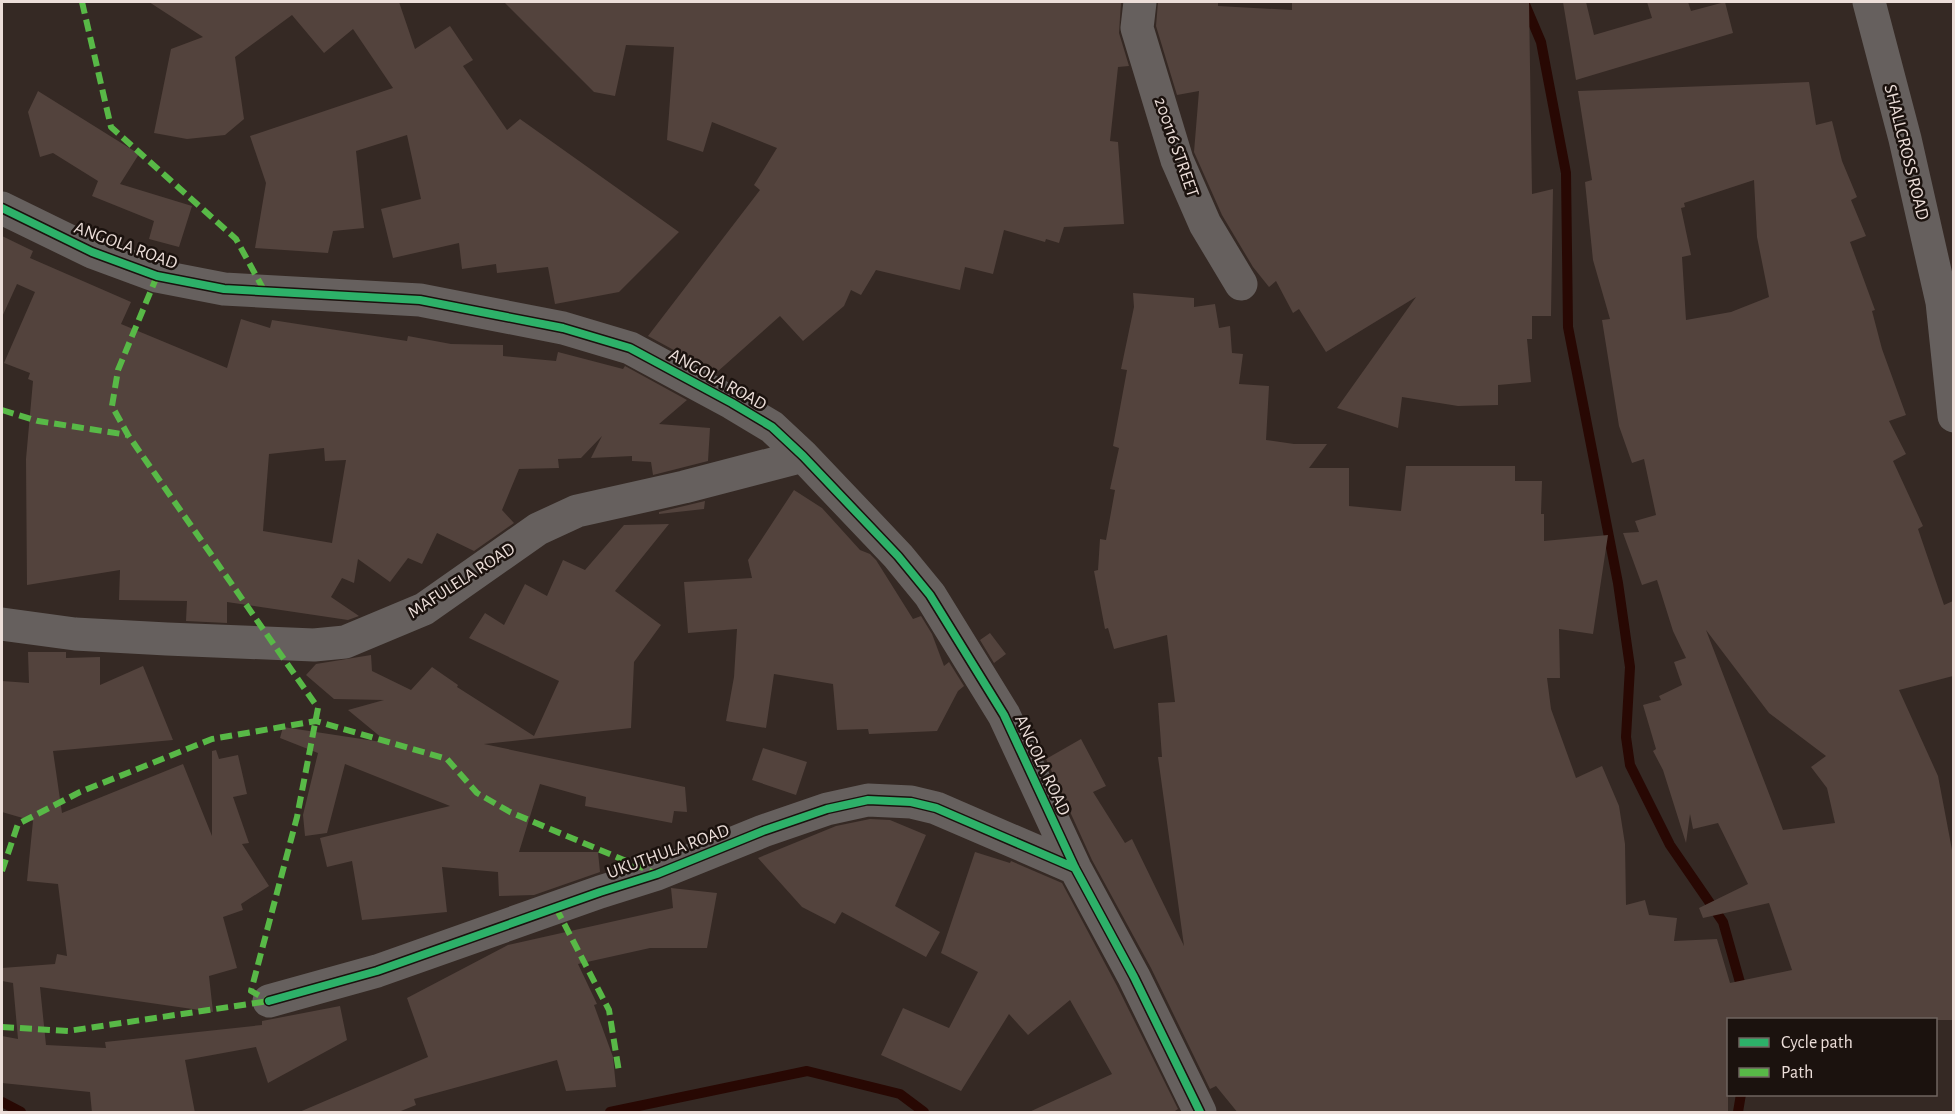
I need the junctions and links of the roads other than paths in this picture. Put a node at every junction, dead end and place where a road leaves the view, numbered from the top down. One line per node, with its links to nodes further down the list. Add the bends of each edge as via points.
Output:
1 (1140, 2): 4 (street, 200116 STREET, via 1137,28 1177,160 1205,224)
2 (1869, 2): 5 (street, SHALLCROSS ROAD)
3 (2, 208): 7 (street, ANGOLA ROAD, via 92,252 157,276 224,289 420,300 563,328 619,345 772,427)
4 (1241, 284)
5 (1948, 315): 6 (street, SHALLCROSS ROAD)
6 (1953, 416)
7 (803, 456): 8 (street, MAFULELA ROAD, via 577,511 538,529 424,609 345,642 314,645 144,638); 9 (street, ANGOLA ROAD, via 930,595 1004,715)
8 (2, 624)
9 (1075, 868): 10 (street, UKUTHULA ROAD, via 936,808 911,802 868,800 763,831 657,874 377,971); 11 (street, ANGOLA ROAD)
10 (269, 1001)
11 (1200, 1113)

